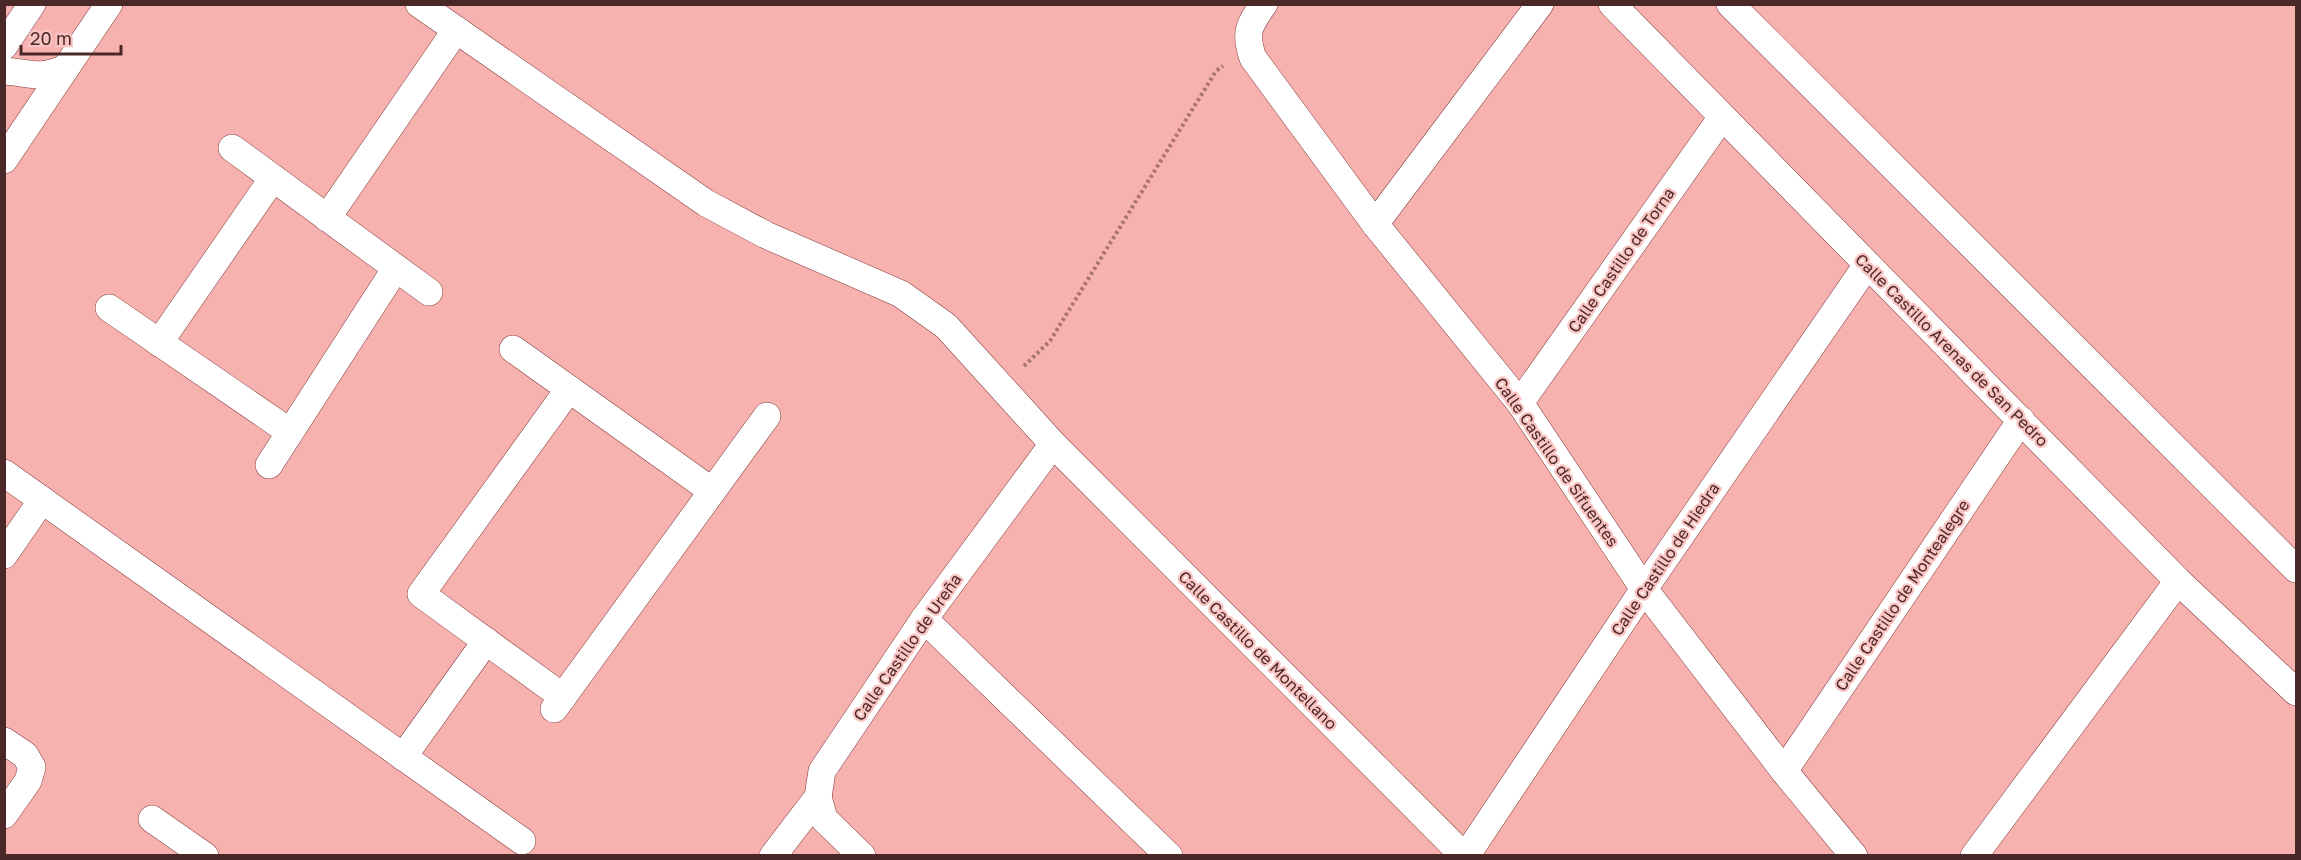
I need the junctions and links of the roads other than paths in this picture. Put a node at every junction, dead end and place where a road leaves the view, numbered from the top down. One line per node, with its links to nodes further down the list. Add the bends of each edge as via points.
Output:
1 (32, 4): 9 (street)
2 (109, 4): 10 (street)
3 (419, 4): 8 (street, Calle Castillo de Montellano)
4 (1264, 4): 17 (street, Calle Castillo de Sifuentes, via 1249,25 1247,43 1252,58)
5 (1540, 4): 17 (street)
6 (1612, 4): 12 (street, Calle Castillo Arenas de San Pedro)
7 (1730, 4): 35 (street)
8 (456, 30): 16 (street); 29 (street, Calle Castillo de Montellano, via 706,203 765,235 901,294 946,326)
9 (4, 46)
10 (66, 68): 11 (street, via 34,76); 14 (street)
11 (4, 70)
12 (1722, 117): 18 (street, Calle Castillo Arenas de San Pedro); 25 (street, Calle Castillo de Torna)
13 (232, 148): 15 (street)
14 (4, 160)
15 (273, 178): 16 (street); 22 (street)
16 (327, 218): 19 (street)
17 (1376, 224): 25 (street, Calle Castillo de Sifuentes)
18 (1868, 265): 27 (street, Calle Castillo Arenas de San Pedro); 37 (street, Calle Castillo de Hiedra)
19 (396, 268): 20 (street); 28 (street)
20 (429, 292)
21 (109, 308): 22 (street)
22 (159, 343): 28 (street)
23 (513, 349): 24 (street)
24 (569, 389): 32 (street); 39 (street, via 421,594)
25 (1520, 403): 37 (street, Calle Castillo de Sifuentes)
26 (766, 416): 32 (street)
27 (2021, 420): 36 (street, Calle Castillo Arenas de San Pedro); 43 (street, Calle Castillo de Montealegre)
28 (290, 432): 30 (street)
29 (1053, 444): 38 (street, Calle Castillo de Ureña); 52 (street, Calle Castillo de Montellano)
30 (269, 465)
31 (4, 473): 33 (street)
32 (712, 491): 39 (street, via 559,703)
33 (42, 500): 34 (street); 42 (street)
34 (4, 555)
35 (2296, 568)
36 (2178, 581): 40 (street, Calle Castillo Arenas de San Pedro); 54 (street)
37 (1644, 589): 43 (street, Calle Castillo de Sifuentes); 52 (street, Calle Castillo de Hiedra)
38 (924, 619): 44 (street, Calle Castillo de Ureña, via 822,771); 51 (street)
39 (486, 641): 42 (street)
40 (2296, 692)
41 (4, 741): 45 (street, via 25,755 32,767 28,781)
42 (403, 757): 47 (street)
43 (1784, 771): 53 (street, Calle Castillo de Sifuentes)
44 (818, 797): 49 (street, Calle Castillo de Ureña); 50 (street, via 824,819)
45 (4, 815)
46 (152, 819): 48 (street)
47 (522, 841)
48 (205, 855)
49 (773, 855)
50 (862, 855)
51 (1169, 855)
52 (1465, 855)
53 (1854, 855)
54 (1974, 855)

